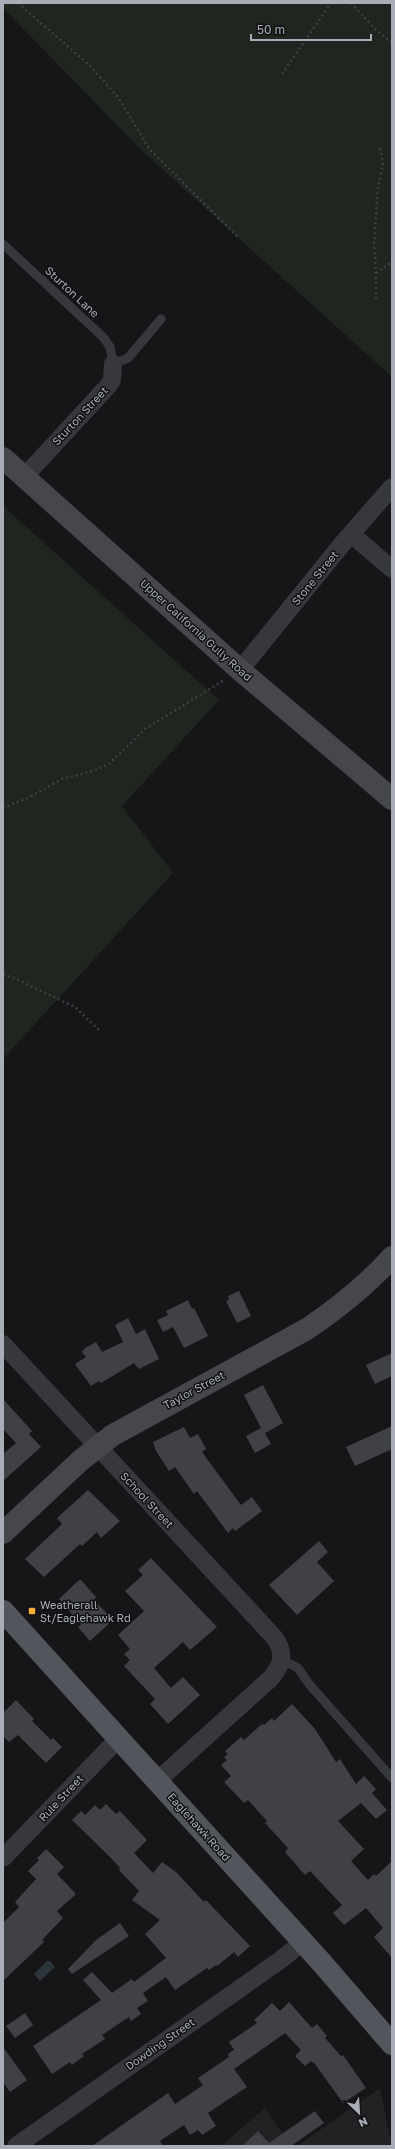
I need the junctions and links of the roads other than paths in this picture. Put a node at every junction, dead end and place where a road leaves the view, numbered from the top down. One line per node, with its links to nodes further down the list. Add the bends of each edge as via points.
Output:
1 (3, 244): 3 (lane, Sturton Lane, via 104,338 110,347)
2 (161, 319): 3 (lane, via 132,354)
3 (114, 364): 5 (street, Sturton Street, via 112,380 108,386)
4 (3, 458): 5 (street, Upper California Gully Road)
5 (24, 476): 9 (street, Upper California Gully Road)
6 (392, 487): 7 (street, Stone Street)
7 (351, 534): 8 (street); 9 (street, Stone Street)
8 (392, 568)
9 (240, 670): 10 (street, Upper California Gully Road)
10 (392, 799)
11 (392, 1257): 13 (street, Taylor Street, via 359,1290 307,1329 132,1423)
12 (3, 1344): 13 (street, School Street)
13 (97, 1446): 14 (street, Taylor Street); 16 (street, School Street, via 273,1636 282,1649)
14 (3, 1533)
15 (3, 1611): 17 (main road, Eaglehawk Road)
16 (282, 1660): 18 (lane, via 298,1668 309,1684); 19 (street, via 270,1679)
17 (118, 1738): 19 (main road, Eaglehawk Road); 20 (street, Rule Street)
18 (392, 1778)
19 (157, 1781): 21 (main road, Eaglehawk Road)
20 (3, 1858)
21 (303, 1942): 22 (main road, Eaglehawk Road); 23 (street, Dowding Street)
22 (392, 2044)
23 (16, 2146)

